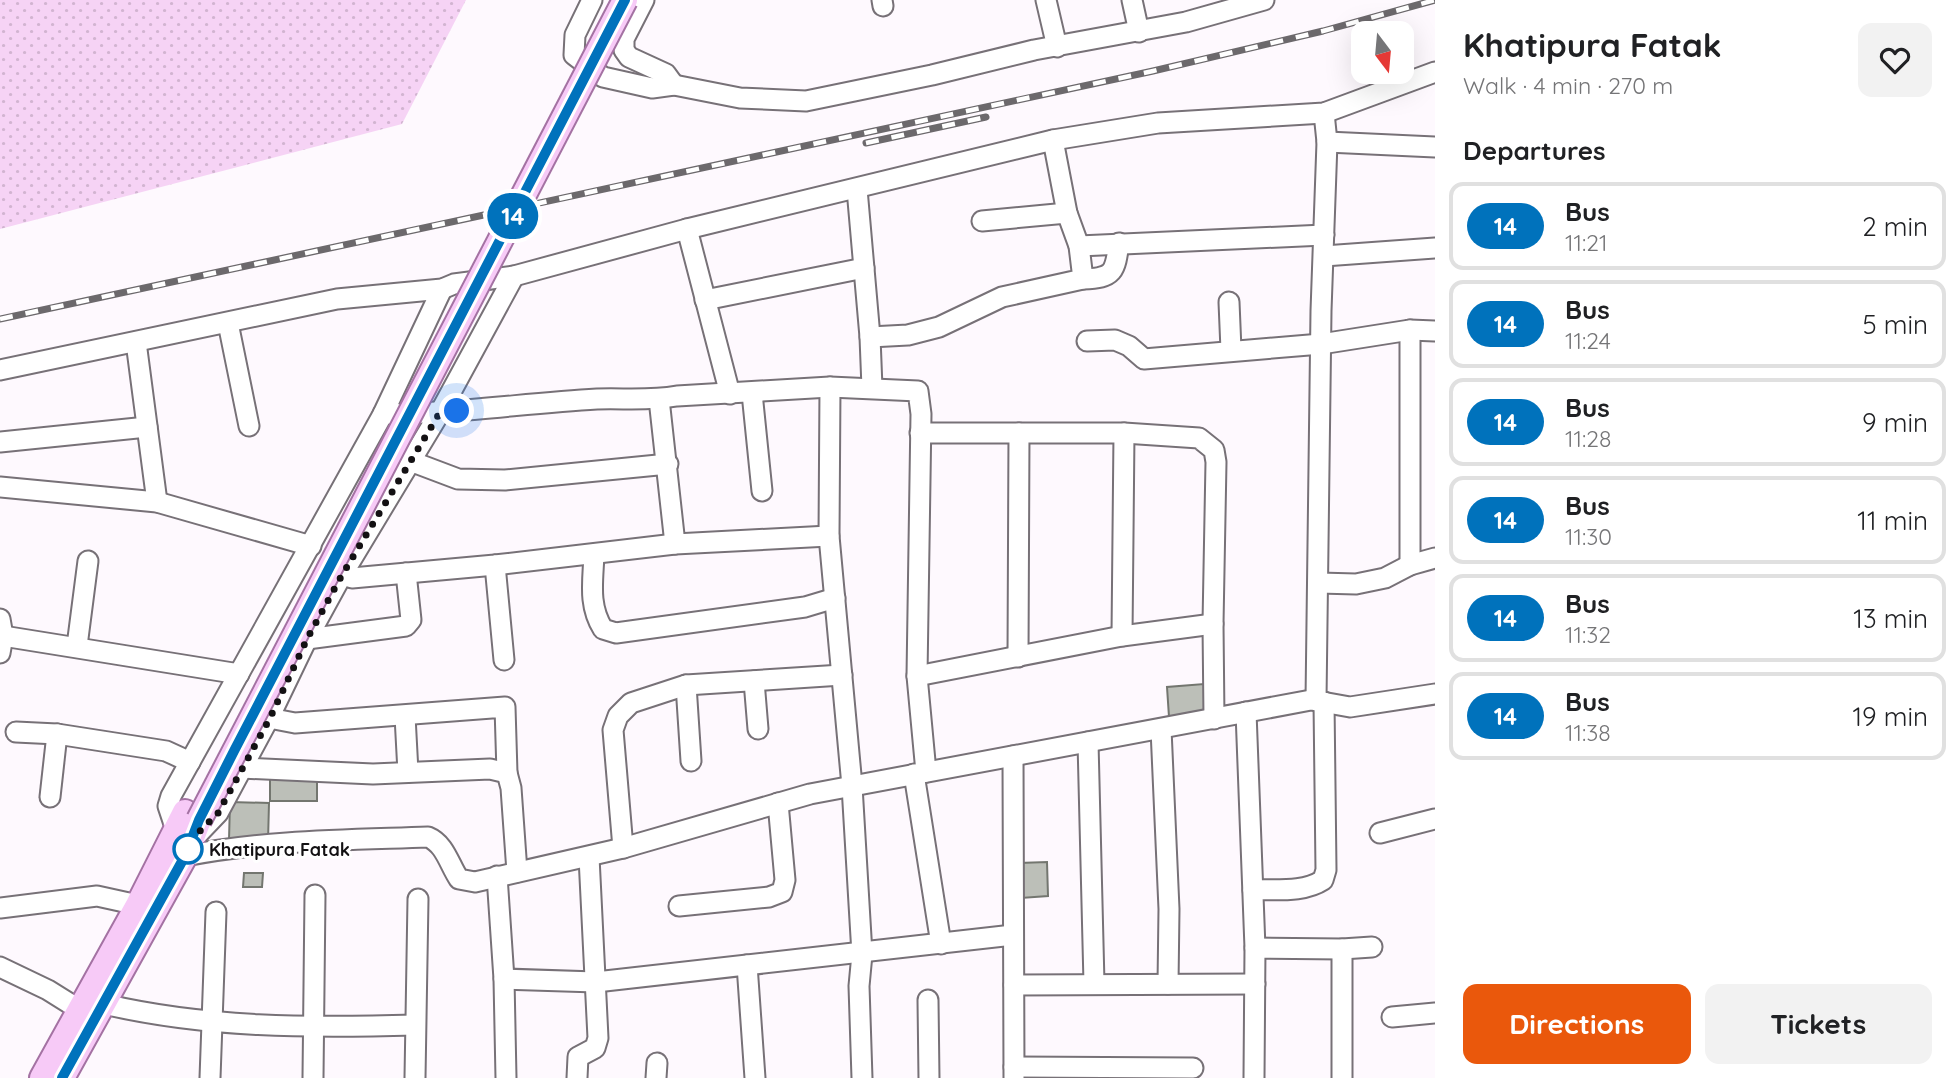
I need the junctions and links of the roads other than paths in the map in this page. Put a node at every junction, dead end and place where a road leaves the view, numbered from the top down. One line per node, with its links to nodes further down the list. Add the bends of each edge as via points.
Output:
1 (592, 0): 12 (street, via 575,35 574,55 603,76 652,88)
2 (607, 0): 106 (main road)
3 (625, 0): 106 (main road, bridge)
4 (644, 0): 12 (street, via 624,39 624,50 629,57 666,74)
5 (1046, 0): 10 (street)
6 (1132, 0): 9 (street)
7 (1264, 0): 8 (street)
8 (1223, 5): 9 (street, via 1185,22)
9 (1139, 32): 10 (street)
10 (1057, 47): 12 (street, via 806,101 740,97)
11 (1435, 72): 13 (street)
12 (674, 85)
13 (1324, 113): 14 (street, via 1158,123); 15 (street)
14 (1053, 140): 17 (street); 18 (street)
15 (1328, 142): 16 (street); 21 (street)
16 (1435, 146)
17 (857, 189): 20 (street); 26 (street)
18 (1067, 213): 19 (street); 23 (street)
19 (982, 221)
20 (687, 229): 27 (street); 30 (street)
21 (1324, 235): 22 (street); 25 (street)
22 (1119, 243): 23 (street); 28 (street, via 1112,273 1105,279)
23 (1079, 246): 28 (street)
24 (1435, 247): 25 (street)
25 (1324, 256): 38 (street)
26 (864, 268): 30 (street); 35 (street)
27 (514, 276): 29 (street); 47 (street)
28 (1083, 279): 35 (street, via 1002,296 939,327)
29 (442, 289): 32 (street, via 337,299); 46 (street)
30 (705, 300): 44 (street)
31 (1229, 302): 39 (street)
32 (228, 323): 37 (street); 49 (street)
33 (1410, 330): 34 (street); 38 (street); 67 (street)
34 (1435, 331)
35 (870, 337): 42 (street)
36 (1087, 341): 39 (street, via 1115,340 1144,359)
37 (136, 342): 40 (street); 48 (street)
38 (1321, 344): 39 (street); 70 (street)
39 (1231, 350)
40 (0, 370)
41 (830, 387): 42 (street); 43 (street); 60 (street)
42 (872, 388): 50 (street, via 918,391)
43 (752, 393): 44 (street); 58 (street)
44 (730, 394): 45 (street)
45 (659, 399): 47 (street, via 597,399); 56 (street)
46 (383, 414): 47 (street); 54 (street)
47 (439, 414): 55 (street)
48 (147, 426): 53 (street); 59 (street)
49 (249, 426)
50 (920, 433): 51 (street); 81 (street)
51 (1019, 433): 52 (street); 77 (street)
52 (1124, 433): 72 (street, via 1199,438 1214,450); 74 (street)
53 (0, 442)
54 (367, 444): 55 (street); 62 (street)
55 (409, 461): 56 (street, via 458,479 505,480); 69 (street)
56 (668, 464): 61 (street)
57 (0, 487): 59 (street)
58 (762, 491)
59 (157, 502): 62 (street)
60 (829, 536): 61 (street); 71 (street)
61 (675, 544): 63 (street)
62 (311, 546): 79 (street)
63 (594, 554): 66 (street); 71 (street, via 591,604 603,629 616,633 806,607)
64 (1435, 558): 67 (street)
65 (88, 561): 76 (street)
66 (495, 565): 68 (street); 78 (street)
67 (1410, 565): 70 (street, via 1385,578 1356,584)
68 (406, 573): 69 (street); 75 (street, via 411,620 406,626)
69 (342, 575): 75 (street)
70 (1319, 583): 85 (street)
71 (835, 598): 80 (street)
72 (1213, 624): 74 (street); 89 (street)
73 (1, 636): 76 (street)
74 (1122, 636): 77 (street)
75 (307, 639): 88 (street)
76 (77, 646): 79 (street)
77 (1018, 657): 81 (street)
78 (504, 660)
79 (239, 674): 97 (street)
80 (842, 675): 82 (street); 102 (street)
81 (917, 676): 101 (street)
82 (754, 681): 83 (street); 90 (street)
83 (686, 685): 96 (street); 108 (street, via 631,703 618,716 613,730)
84 (1435, 694): 85 (street, via 1350,707)
85 (1320, 701): 86 (street); 112 (street, via 1323,880 1303,888)
86 (1247, 712): 89 (street); 112 (street)
87 (405, 716): 88 (street, via 295,723); 99 (street); 100 (street, via 505,708)
88 (270, 718): 98 (street)
89 (1214, 719): 91 (street)
90 (758, 729)
91 (1161, 729): 94 (street); 130 (street)
92 (16, 732): 93 (street)
93 (57, 734): 97 (street, via 166,751); 103 (street)
94 (1087, 742): 95 (street); 129 (street)
95 (1013, 756): 101 (street); 119 (street)
96 (691, 761)
97 (190, 762): 106 (street, via 168,806)
98 (241, 768): 99 (street); 106 (street, via 218,813)
99 (408, 772): 100 (street, via 490,769)
100 (507, 773): 110 (street)
101 (920, 773): 102 (street); 120 (street)
102 (852, 786): 104 (street); 124 (street)
103 (50, 797)
104 (778, 803): 108 (street); 116 (street, via 785,880 782,892)
105 (1435, 819): 107 (street)
106 (187, 832): 111 (street, via 225,848 428,837 436,841 459,879 475,882); 115 (main road); 134 (main road)
107 (1380, 833)
108 (623, 848): 109 (street)
109 (589, 857): 110 (street); 128 (street)
110 (517, 872): 111 (street)
111 (497, 876): 127 (street)
112 (1253, 890): 122 (street)
113 (315, 895): 139 (street)
114 (418, 899): 138 (street)
115 (138, 905): 117 (street, via 103,895); 134 (main road)
116 (679, 906)
117 (0, 908)
118 (216, 912): 137 (street)
119 (1013, 935): 120 (street); 132 (street)
120 (941, 944): 124 (street)
121 (1372, 947): 123 (street)
122 (1255, 948): 123 (street); 131 (street)
123 (1342, 949): 153 (street)
124 (862, 954): 125 (street); 150 (street)
125 (747, 965): 128 (street); 149 (street)
126 (0, 967): 134 (street, via 48,990)
127 (504, 979): 128 (street); 147 (street)
128 (596, 982): 148 (street, via 598,1038 596,1048 578,1057)
129 (1094, 984): 130 (street); 132 (street)
130 (1168, 984): 131 (street)
131 (1255, 984): 152 (street)
132 (1014, 985): 141 (street)
133 (928, 1000): 151 (street)
134 (91, 1003): 137 (street); 142 (main road); 143 (main road)
135 (1435, 1013): 136 (street)
136 (1392, 1017)
137 (213, 1021): 139 (street); 144 (street)
138 (415, 1026): 139 (street); 146 (street)
139 (314, 1028): 145 (street)
140 (1193, 1068): 141 (street)
141 (1014, 1073)
142 (42, 1078)
143 (62, 1078)
144 (210, 1078)
145 (313, 1078)
146 (415, 1078)
147 (506, 1078)
148 (577, 1078)
149 (755, 1078)
150 (862, 1078)
151 (929, 1078)
152 (1254, 1078)
153 (1342, 1078)

